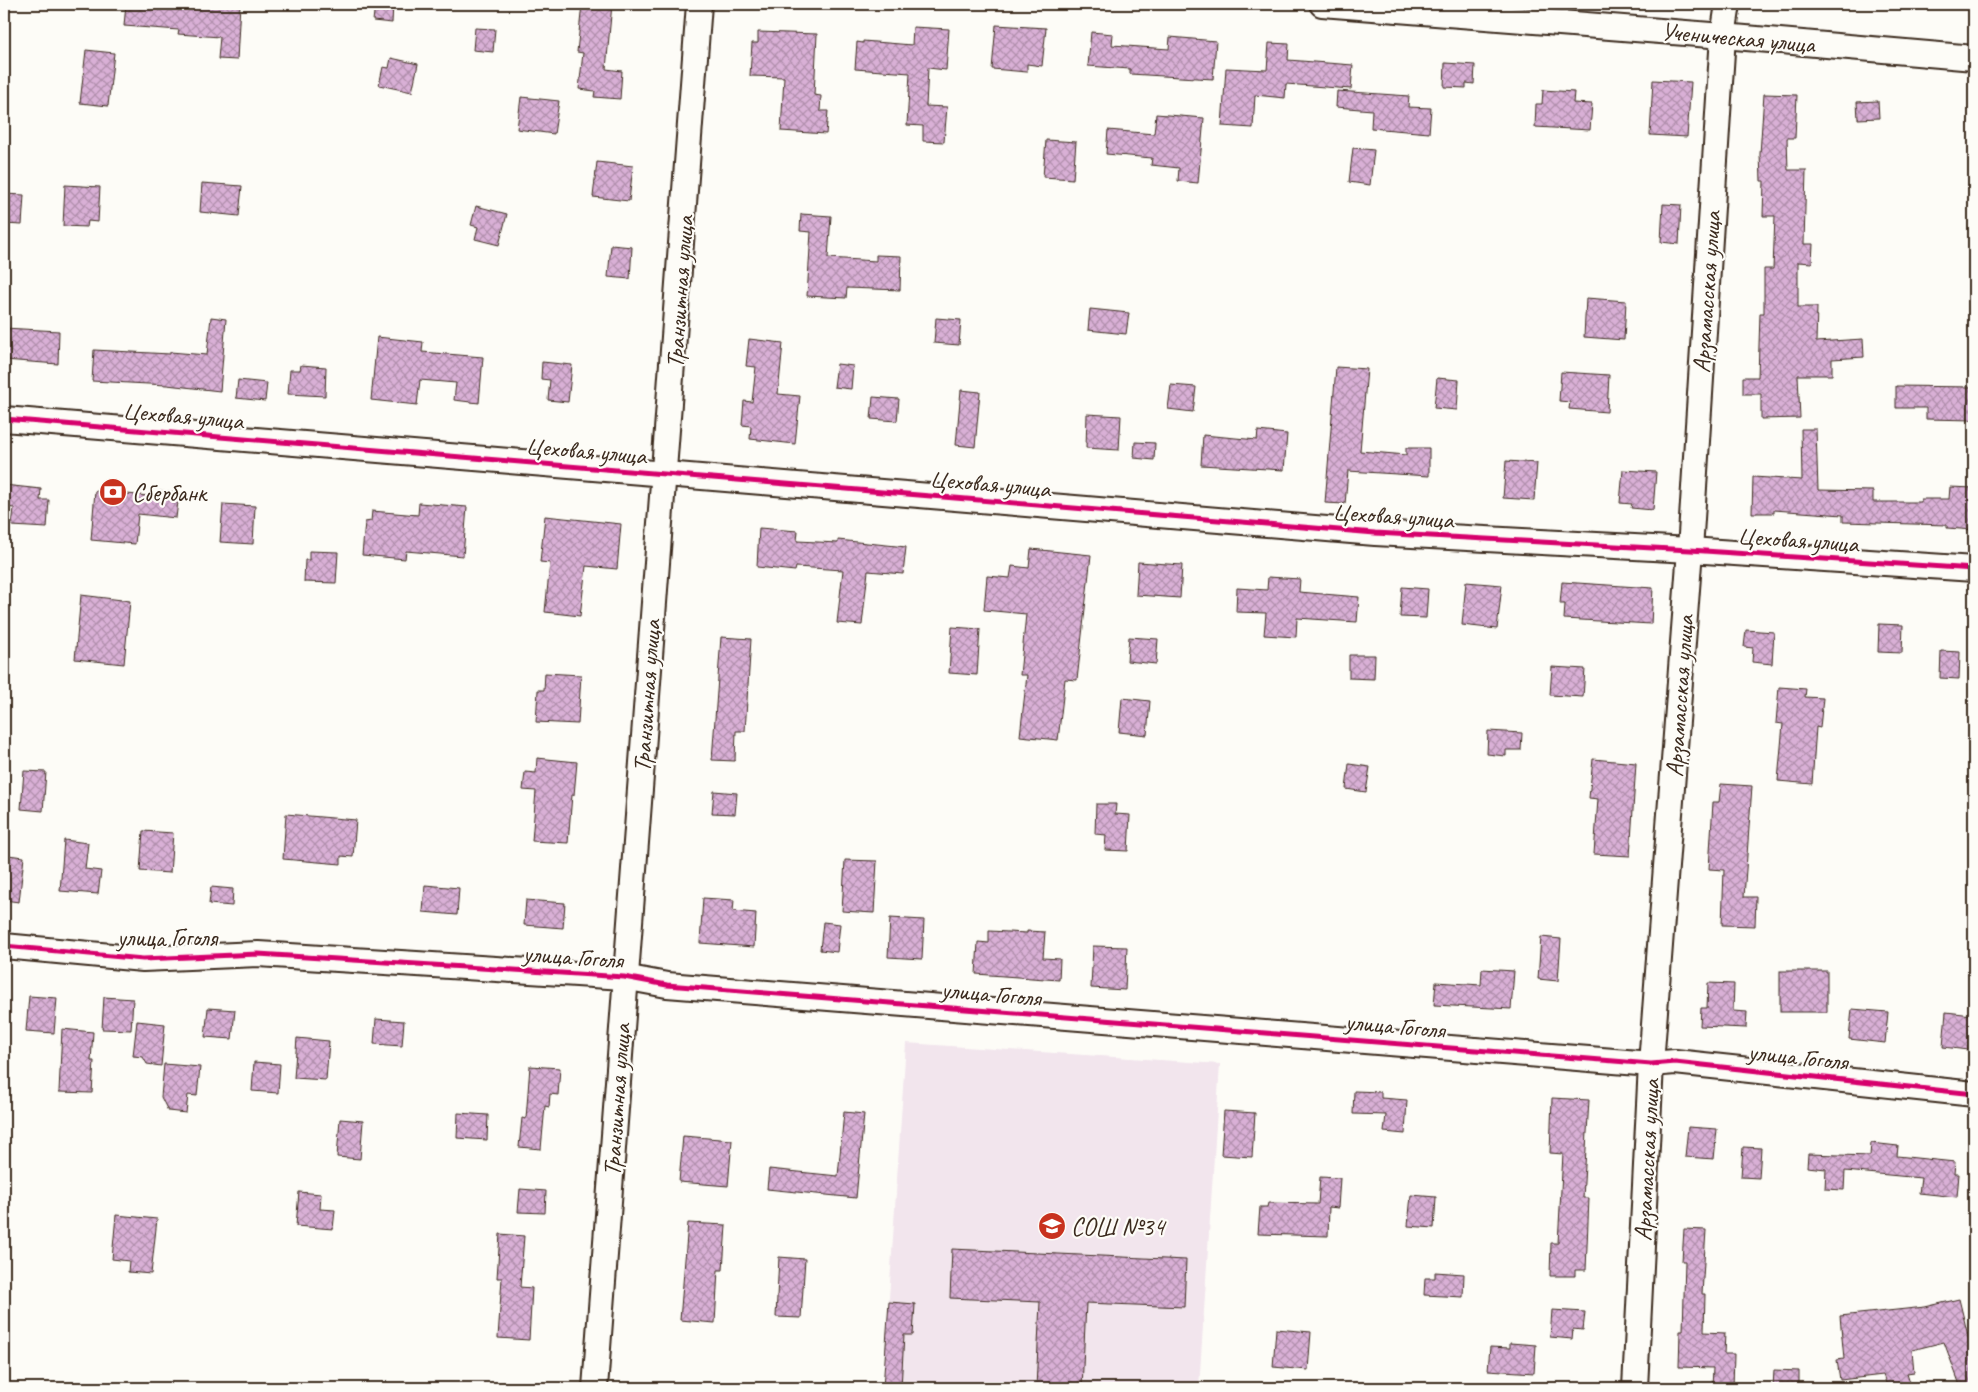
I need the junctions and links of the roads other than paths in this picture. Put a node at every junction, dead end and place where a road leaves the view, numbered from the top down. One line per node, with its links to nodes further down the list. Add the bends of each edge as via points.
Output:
1 (699, 4): 7 (street, Транзитная улица)
2 (1322, 4): 4 (street, Ученическая улица)
3 (1728, 4): 4 (street, Арзамасская улица)
4 (1723, 36): 5 (street, Ученическая улица); 8 (street, Арзамасская улица)
5 (1974, 58)
6 (4, 419): 7 (street, Цеховая улица)
7 (666, 475): 8 (street, Цеховая улица, via 1375,533); 11 (street, Транзитная улица)
8 (1690, 550): 9 (street, Цеховая улица); 12 (street, Арзамасская улица)
9 (1974, 569)
10 (4, 946): 11 (street, улица Гоголя, via 143,958 258,954)
11 (624, 978): 12 (street, улица Гоголя, via 667,986); 14 (street, Транзитная улица)
12 (1651, 1064): 13 (street, улица Гоголя, via 1675,1062); 15 (street, Арзамасская улица)
13 (1974, 1094)
14 (596, 1388)
15 (1635, 1388)

